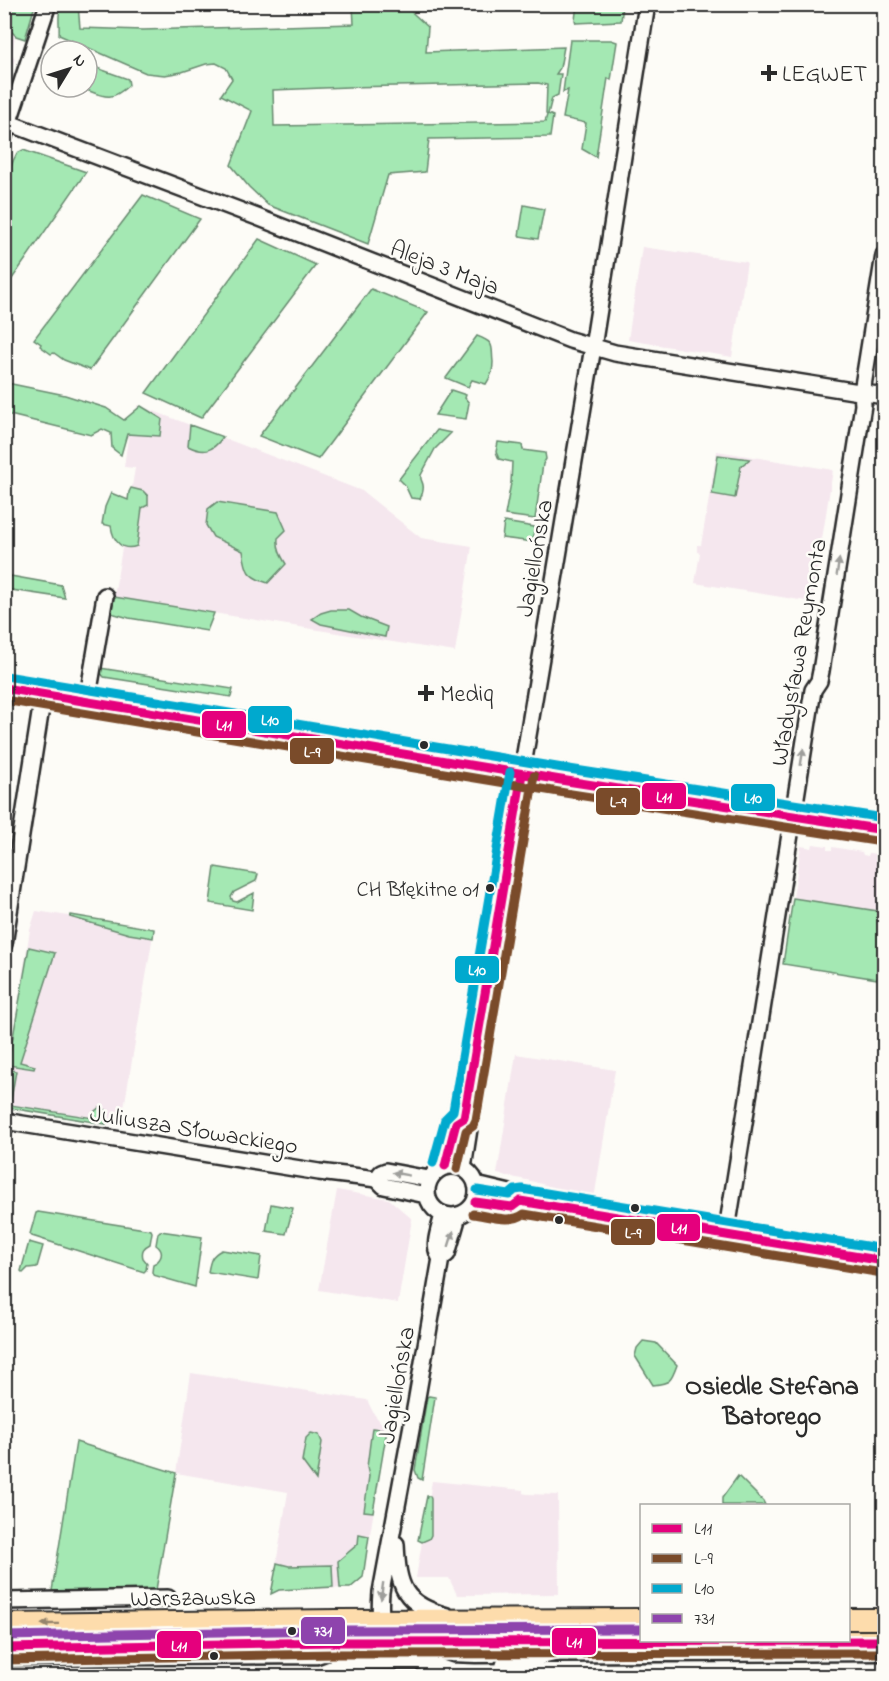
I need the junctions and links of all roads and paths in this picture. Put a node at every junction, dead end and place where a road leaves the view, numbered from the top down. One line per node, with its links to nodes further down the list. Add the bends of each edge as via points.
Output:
1 (48, 4): 3 (street)
2 (648, 4): 5 (street, Jagiellońska)
3 (6, 126): 5 (street, Aleja 3 Maja, via 257,217)
4 (885, 255): 6 (street, Władysława Reymonta)
5 (593, 347): 6 (street, Aleja 3 Maja); 12 (street, Jagiellońska)
6 (862, 392): 7 (street, Aleja 3 Maja); 13 (street, Władysława Reymonta, one-way to 6, via 813,690 823,660)
7 (885, 396)
8 (105, 596): 11 (street)
9 (4, 688): 10 (street)
10 (43, 695): 11 (street); 15 (street)
11 (87, 702): 12 (street)
12 (522, 774): 13 (street); 16 (street, Jagiellońska)
13 (792, 815): 14 (street); 27 (street, Władysława Reymonta)
14 (885, 830)
15 (4, 944)
16 (464, 1118): 18 (street, Jagiellońska, via 456,1123); 19 (street, Jagiellońska, via 469,1129)
17 (4, 1121): 20 (street, Juliusza Słowackiego)
18 (445, 1166): 19 (street); 21 (street)
19 (463, 1168): 22 (street)
20 (377, 1179): 21 (street, Juliusza Słowackiego, one-way to 20, via 386,1172); 23 (street, Juliusza Słowackiego, via 384,1186)
21 (429, 1179): 23 (street)
22 (476, 1185): 24 (street, via 514,1194); 25 (street)
23 (426, 1195): 26 (street, via 436,1211)
24 (520, 1201): 25 (street, via 512,1207); 27 (street)
25 (475, 1202): 26 (street, via 466,1213)
26 (450, 1215): 29 (street, Jagiellońska, via 447,1254 441,1258)
27 (726, 1236): 28 (street)
28 (885, 1261)
29 (395, 1520): 35 (street, Jagiellońska, one-way to 35, via 381,1592); 36 (street, Jagiellońska, via 399,1578 404,1591 416,1604)
30 (168, 1598): 31 (street)
31 (4, 1601)
32 (640, 1619): 36 (main road, Warszawska)
33 (850, 1619): 34 (main road)
34 (885, 1619)
35 (381, 1621): 36 (main road, Warszawska); 37 (main road, Warszawska, one-way to 37); 40 (street, via 395,1637)
36 (466, 1621)
37 (4, 1624)
38 (850, 1641): 39 (main road, Warszawska)
39 (885, 1641)
40 (406, 1642): 41 (main road, Warszawska); 43 (main road, Warszawska)
41 (606, 1642): 42 (main road, Warszawska); 46 (street)
42 (640, 1642)
43 (4, 1648)
44 (384, 1669): 46 (street, via 419,1661 450,1671); 47 (street, via 350,1662 320,1672)
45 (885, 1670): 46 (street)
46 (475, 1672)
47 (4, 1675)

